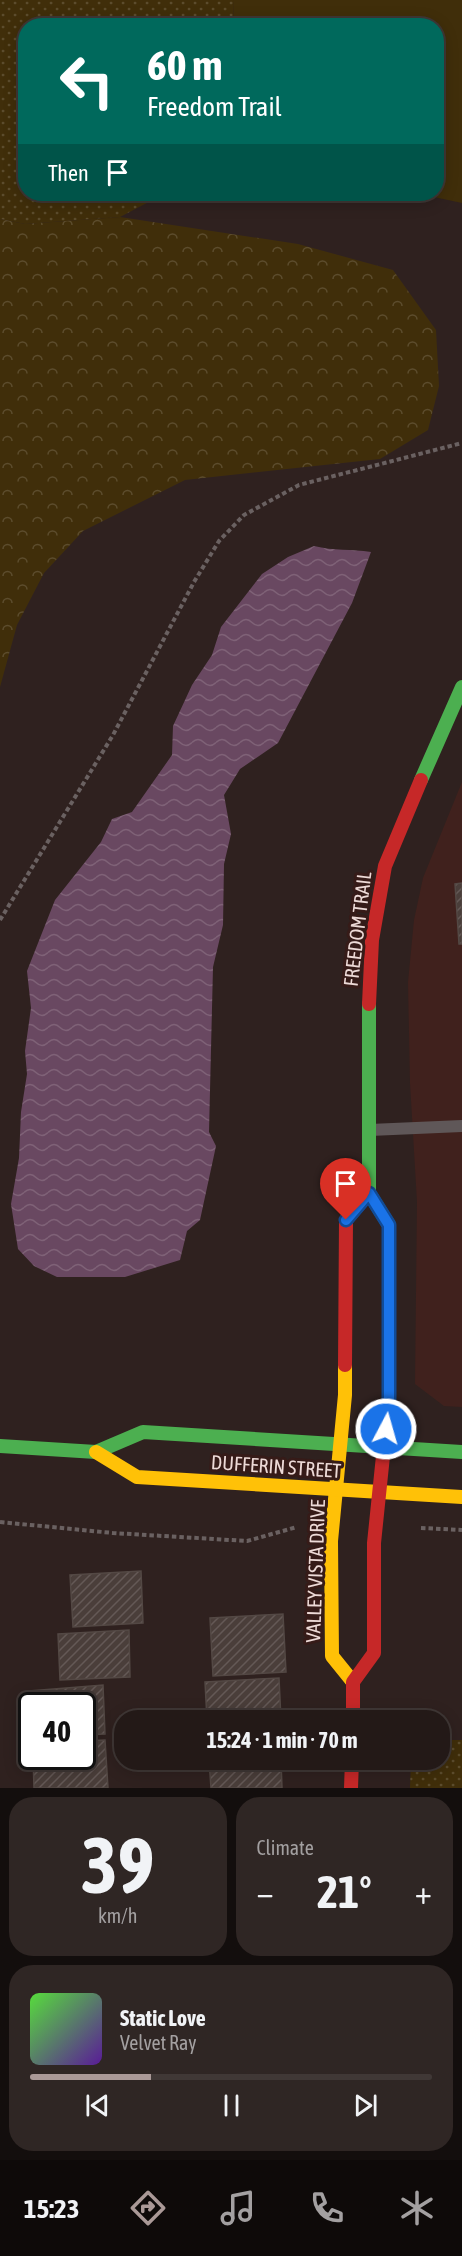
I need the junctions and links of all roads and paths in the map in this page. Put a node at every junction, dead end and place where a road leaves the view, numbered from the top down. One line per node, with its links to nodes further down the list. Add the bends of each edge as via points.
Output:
1 (462, 443): 3 (path, via 299,485 244,515 219,541 194,582 114,735)
2 (462, 687): 5 (street, FREEDOM TRAIL, via 417,783 385,866 368,980)
3 (0, 920)
4 (462, 1126): 5 (lane)
5 (370, 1130): 6 (street, FREEDOM TRAIL)
6 (369, 1193): 7 (street, via 346,1220 345,1395); 9 (street, via 389,1225 389,1398)
7 (340, 1444): 9 (street, DUFFERIN STREET); 10 (street, DUFFERIN STREET, via 143,1431); 12 (street, VALLEY VISTA DRIVE)
8 (0, 1446): 10 (street, DUFFERIN STREET)
9 (384, 1447): 11 (street, DUFFERIN STREET); 13 (street)
10 (96, 1452): 12 (street, DUFFERIN STREET, via 137,1477)
11 (462, 1452)
12 (337, 1490): 13 (street, DUFFERIN STREET); 19 (street, VALLEY VISTA DRIVE, via 332,1541 332,1656)
13 (379, 1492): 14 (street, DUFFERIN STREET); 19 (street, via 374,1543 374,1653)
14 (462, 1497)
15 (0, 1522): 16 (path, via 247,1541)
16 (297, 1527)
17 (421, 1528): 18 (path)
18 (462, 1530)
19 (353, 1682): 20 (street)
20 (352, 1710)
21 (352, 1770): 22 (street)
22 (351, 1788)

